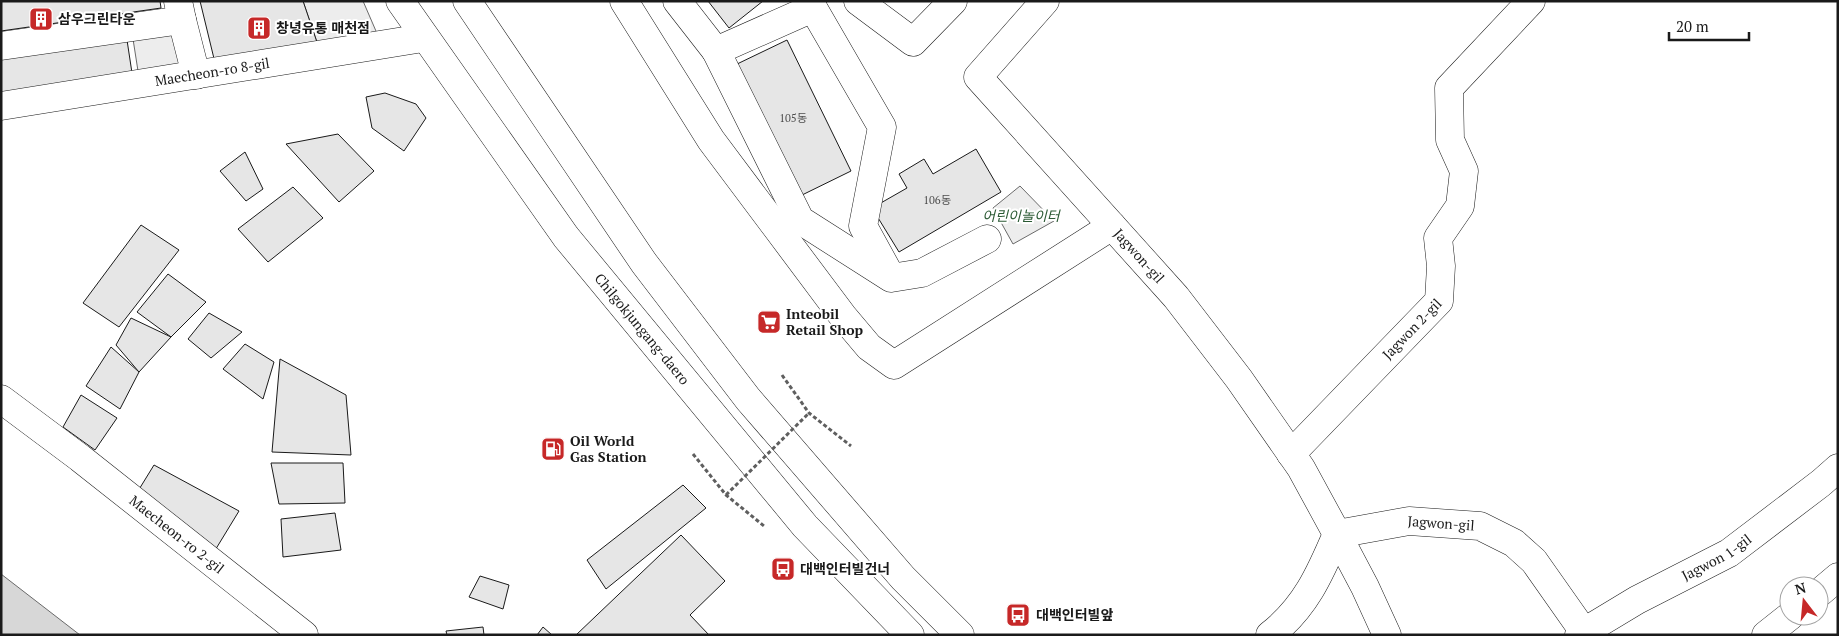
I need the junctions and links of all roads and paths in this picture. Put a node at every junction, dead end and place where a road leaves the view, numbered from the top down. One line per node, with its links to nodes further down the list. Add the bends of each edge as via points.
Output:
1 (400, 1): 11 (main road, Chilgokjungang-daero)
2 (467, 1): 34 (main road, via 644,263 748,399 903,578)
3 (624, 1): 16 (main road, via 717,148 842,315 869,347 894,365)
4 (677, 1): 13 (main road)
5 (858, 1): 6 (main road, via 913,42)
6 (953, 1)
7 (1045, 1): 16 (main road, Jagwon-gil, via 978,77)
8 (1531, 1): 24 (main road, Jagwon 2-gil, via 1449,88 1450,140 1464,172 1460,206 1438,238 1439,301)
9 (811, 5): 13 (main road); 18 (main road, via 882,126 863,226)
10 (180, 10): 12 (main road); 14 (main road)
11 (423, 38): 14 (main road, Maecheon-ro 8-gil); 33 (main road, Chilgokjungang-daero, via 566,237 804,526)
12 (1, 46)
13 (716, 51): 18 (main road, via 800,220)
14 (196, 74): 15 (main road, Maecheon-ro 8-gil)
15 (1, 106)
16 (1112, 226): 24 (main road, Jagwon-gil, via 1176,297)
17 (988, 239): 18 (main road, via 922,273)
18 (892, 278)
19 (782, 375): 21 (path)
20 (1, 400): 32 (main road, Maecheon-ro 2-gil)
21 (809, 414): 22 (path); 26 (path, bridge)
22 (852, 446)
23 (693, 454): 26 (path)
24 (1291, 454): 28 (main road, Jagwon-gil)
25 (1838, 468): 31 (main road, Jagwon 1-gil, via 1729,553)
26 (726, 495): 27 (path)
27 (764, 526)
28 (1336, 534): 29 (main road, Jagwon-gil, via 1409,521 1480,526 1514,543); 35 (main road, via 1318,578 1288,620); 36 (main road)
29 (1534, 561): 31 (main road, Jagwon 1-gil)
30 (1779, 625): 37 (main road)
31 (1581, 633)
32 (304, 635)
33 (910, 635)
34 (960, 635)
35 (1270, 635)
36 (1387, 635)
37 (1766, 635)

